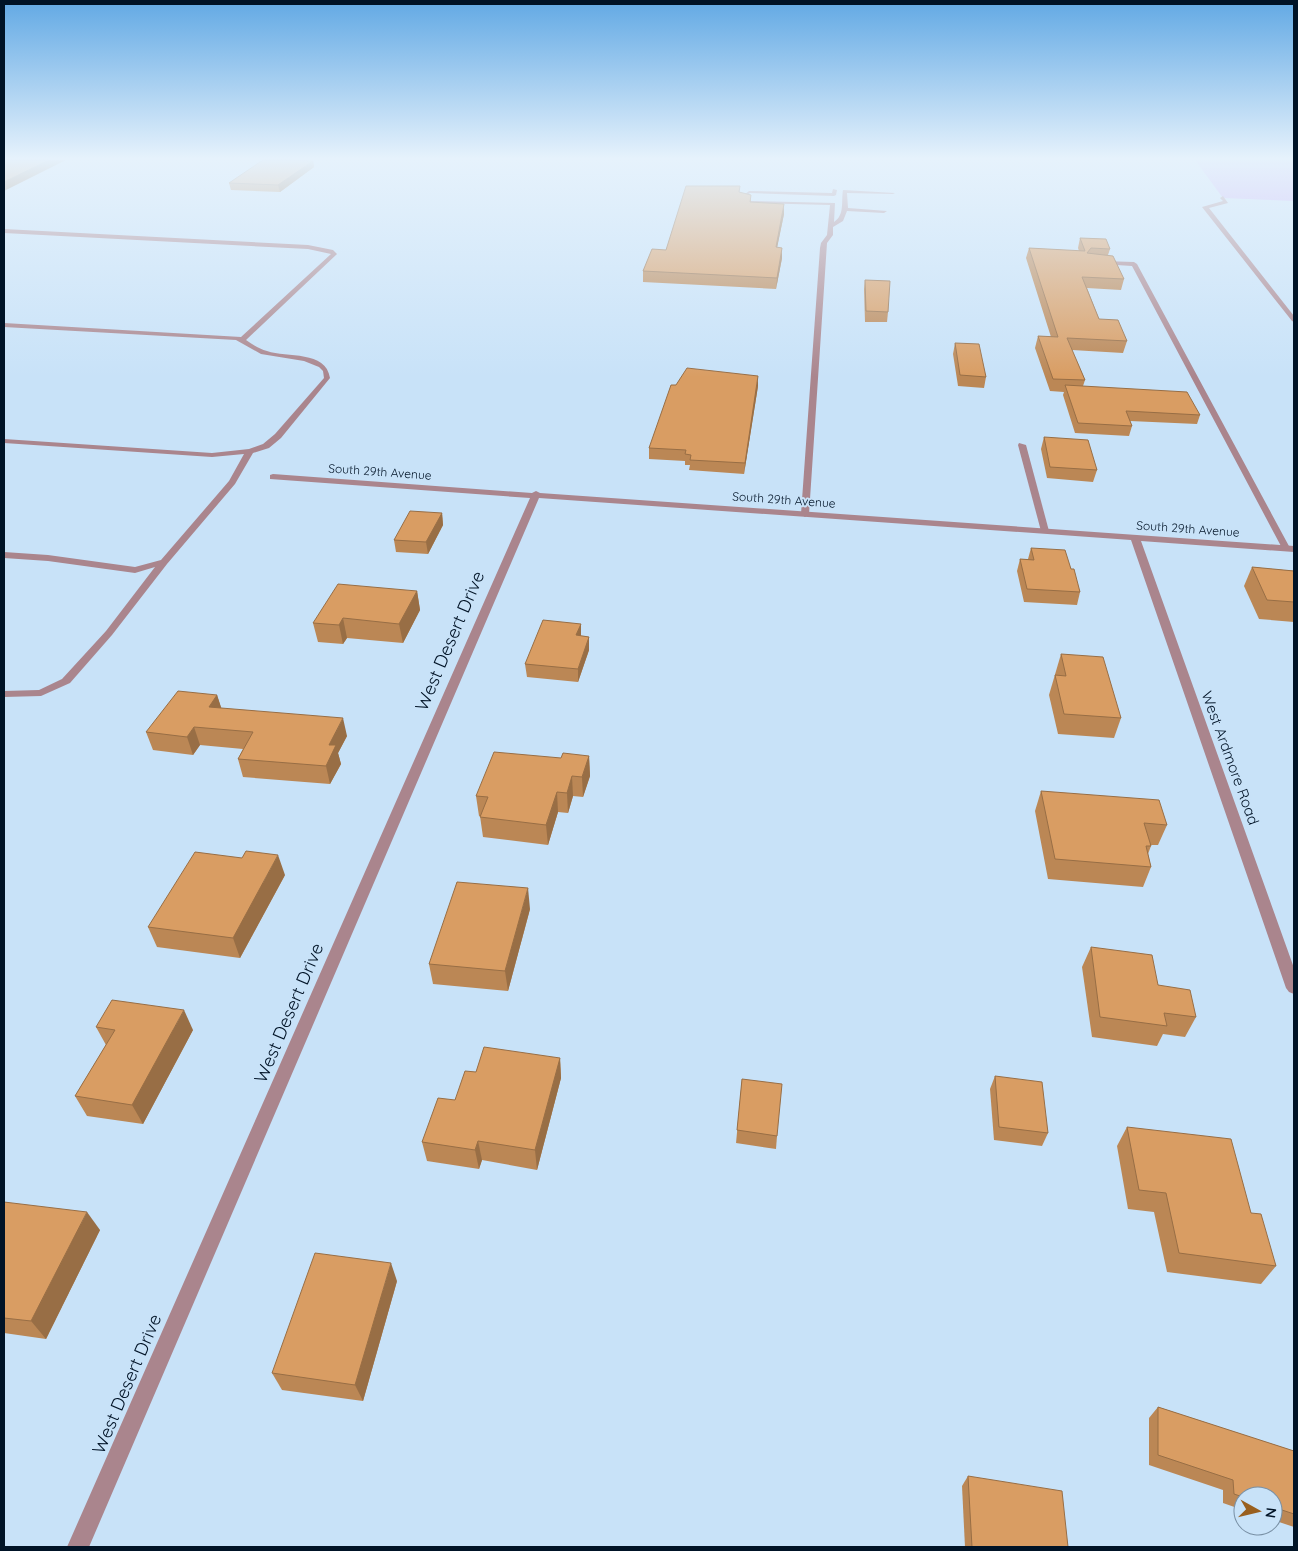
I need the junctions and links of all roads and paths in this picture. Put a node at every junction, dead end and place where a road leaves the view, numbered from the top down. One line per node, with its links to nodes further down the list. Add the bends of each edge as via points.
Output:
1 (29, 232): 7 (lane, via 298,247 334,254)
2 (830, 232): 13 (lane, via 823,248)
3 (1226, 232): 5 (street)
4 (1098, 263): 16 (lane, via 1134,264)
5 (1294, 320)
6 (4, 325): 7 (lane)
7 (242, 340): 10 (lane, via 268,354 317,362 328,373 278,436 266,446)
8 (4, 441): 10 (lane, via 212,455)
9 (1022, 445): 14 (lane)
10 (250, 451): 18 (lane, via 232,482)
11 (273, 477): 12 (street, South 29th Avenue)
12 (536, 494): 13 (street, South 29th Avenue); 21 (street, West Desert Drive)
13 (805, 514): 14 (street, South 29th Avenue)
14 (1045, 531): 15 (street, South 29th Avenue)
15 (1134, 538): 16 (street, South 29th Avenue); 20 (street, West Ardmore Road)
16 (1290, 549)
17 (4, 555): 18 (lane, via 135,570)
18 (164, 562): 19 (lane, via 110,633 66,681 41,693)
19 (4, 694)
20 (1294, 988)
21 (78, 1547)

